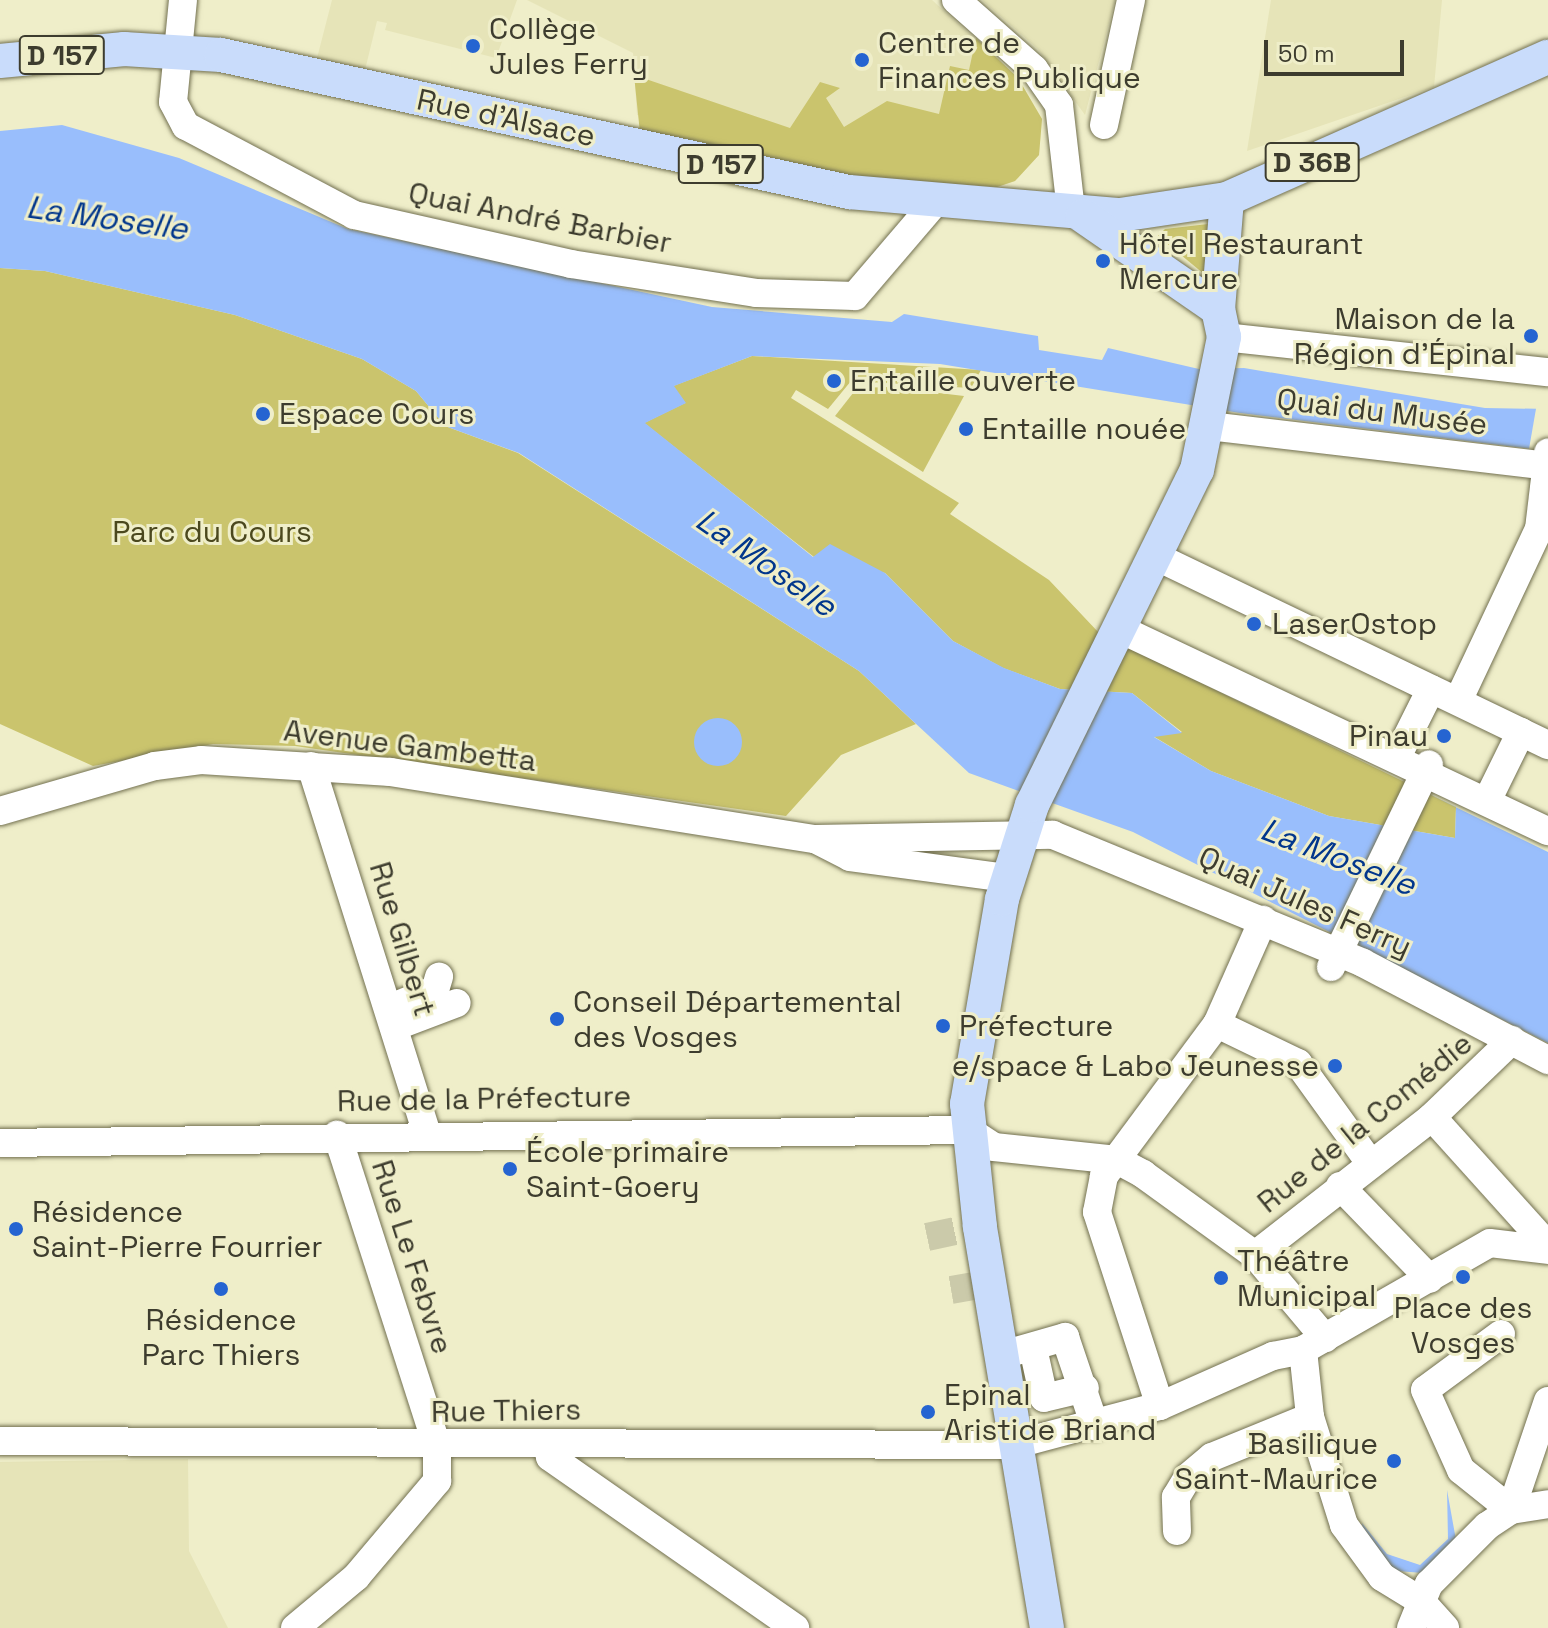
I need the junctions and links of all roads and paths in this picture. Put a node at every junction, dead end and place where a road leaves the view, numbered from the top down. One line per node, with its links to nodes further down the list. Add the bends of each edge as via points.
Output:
1 (183, 0): 4 (street)
2 (956, 0): 10 (street, via 1034,69 1059,105)
3 (1131, 0): 7 (street)
4 (176, 51): 6 (main road, Rue d'Alsace / D 157); 9 (main road, Rue d'Alsace / D 157, via 849,192); 9 (street, Quai André Barbier, via 173,102 186,126 206,141 354,215 571,264 756,293 855,296)
5 (1548, 57): 8 (main road, D 36B)
6 (0, 61)
7 (1104, 125)
8 (1227, 199): 10 (main road, D 36B, via 1169,213); 11 (main road)
9 (936, 201): 10 (main road, Rue d'Alsace / D 157)
10 (1071, 211): 11 (main road, D 157, via 1116,233)
11 (1221, 323): 12 (street); 13 (main road)
12 (1548, 372)
13 (1209, 426): 14 (street, Quai du Musée); 16 (main road)
14 (1547, 462): 15 (street)
15 (1541, 543): 19 (street)
16 (1157, 557): 17 (main road); 18 (street)
17 (1120, 629): 22 (street); 28 (main road, via 1035,797)
18 (1431, 689): 19 (street); 22 (street)
19 (1462, 703): 20 (street)
20 (1521, 732): 21 (street); 25 (street)
21 (1548, 745)
22 (1397, 757): 24 (street)
23 (311, 766): 26 (street, Avenue Gambetta, via 155,766); 29 (street, Avenue Gambetta); 35 (street, Rue Gilbert)
24 (1423, 776): 25 (street); 32 (street)
25 (1487, 801): 27 (street)
26 (0, 811)
27 (1548, 831)
28 (1023, 832): 29 (street, Avenue Gambetta); 30 (main road); 31 (street, Quai Jules Ferry, via 1087,846)
29 (815, 839): 30 (street, Avenue Gambetta, via 850,857)
30 (1005, 888): 40 (main road)
31 (1263, 920): 32 (street, Quai Jules Ferry); 36 (street)
32 (1337, 954): 37 (street, Quai Jules Ferry)
33 (439, 977): 35 (street, via 435,990)
34 (457, 1003): 35 (street)
35 (391, 1017): 41 (street, Rue Gilbert)
36 (1217, 1024): 44 (street); 45 (street, via 1298,1063)
37 (1512, 1040): 38 (street, Quai Jules Ferry); 39 (street, Rue de la Comédie)
38 (1548, 1060)
39 (1432, 1117): 45 (street, Rue de la Comédie); 47 (street, via 1524,1214)
40 (968, 1130): 41 (street, Rue de la Préfecture); 44 (street, via 994,1147); 53 (main road, via 972,1228)
41 (427, 1134): 42 (street, Rue de la Préfecture)
42 (337, 1135): 43 (street, Rue de la Préfecture); 62 (street, Rue Le Febvre)
43 (0, 1143)
44 (1106, 1158): 48 (street, via 1218,1221); 56 (street, via 1097,1212)
45 (1370, 1163): 46 (street, Rue de la Comédie)
46 (1340, 1186): 48 (street, Rue de la Comédie); 49 (street)
47 (1548, 1248): 49 (street, via 1500,1241)
48 (1255, 1255): 51 (street)
49 (1439, 1273): 51 (street, Rue Thiers, via 1383,1310)
50 (1501, 1334): 64 (street, via 1425,1390 1461,1470)
51 (1314, 1344): 56 (street, Rue Thiers, via 1273,1356); 57 (street)
52 (1033, 1348): 53 (street); 54 (street, via 1065,1337); 54 (street, via 1044,1398)
53 (999, 1356): 61 (main road)
54 (1085, 1388): 58 (street)
55 (1548, 1401): 64 (street)
56 (1160, 1406): 58 (street, Rue Thiers)
57 (1310, 1417): 65 (street, via 1200,1467 1176,1497); 66 (street, via 1344,1525 1382,1577)
58 (1095, 1426): 61 (street, Rue Thiers)
59 (0, 1441): 62 (street, Rue Thiers)
60 (547, 1443): 61 (street, Rue Thiers); 62 (street, Rue Thiers); 68 (street, via 550,1457 579,1479)
61 (1013, 1445): 69 (main road)
62 (437, 1446): 67 (street, via 437,1481 356,1577)
63 (1548, 1504): 64 (street)
64 (1511, 1510): 66 (street, via 1487,1526)
65 (1177, 1531)
66 (1421, 1601): 70 (street); 71 (street)
67 (295, 1628)
68 (795, 1628)
69 (1047, 1628)
70 (1411, 1628)
71 (1445, 1628)

